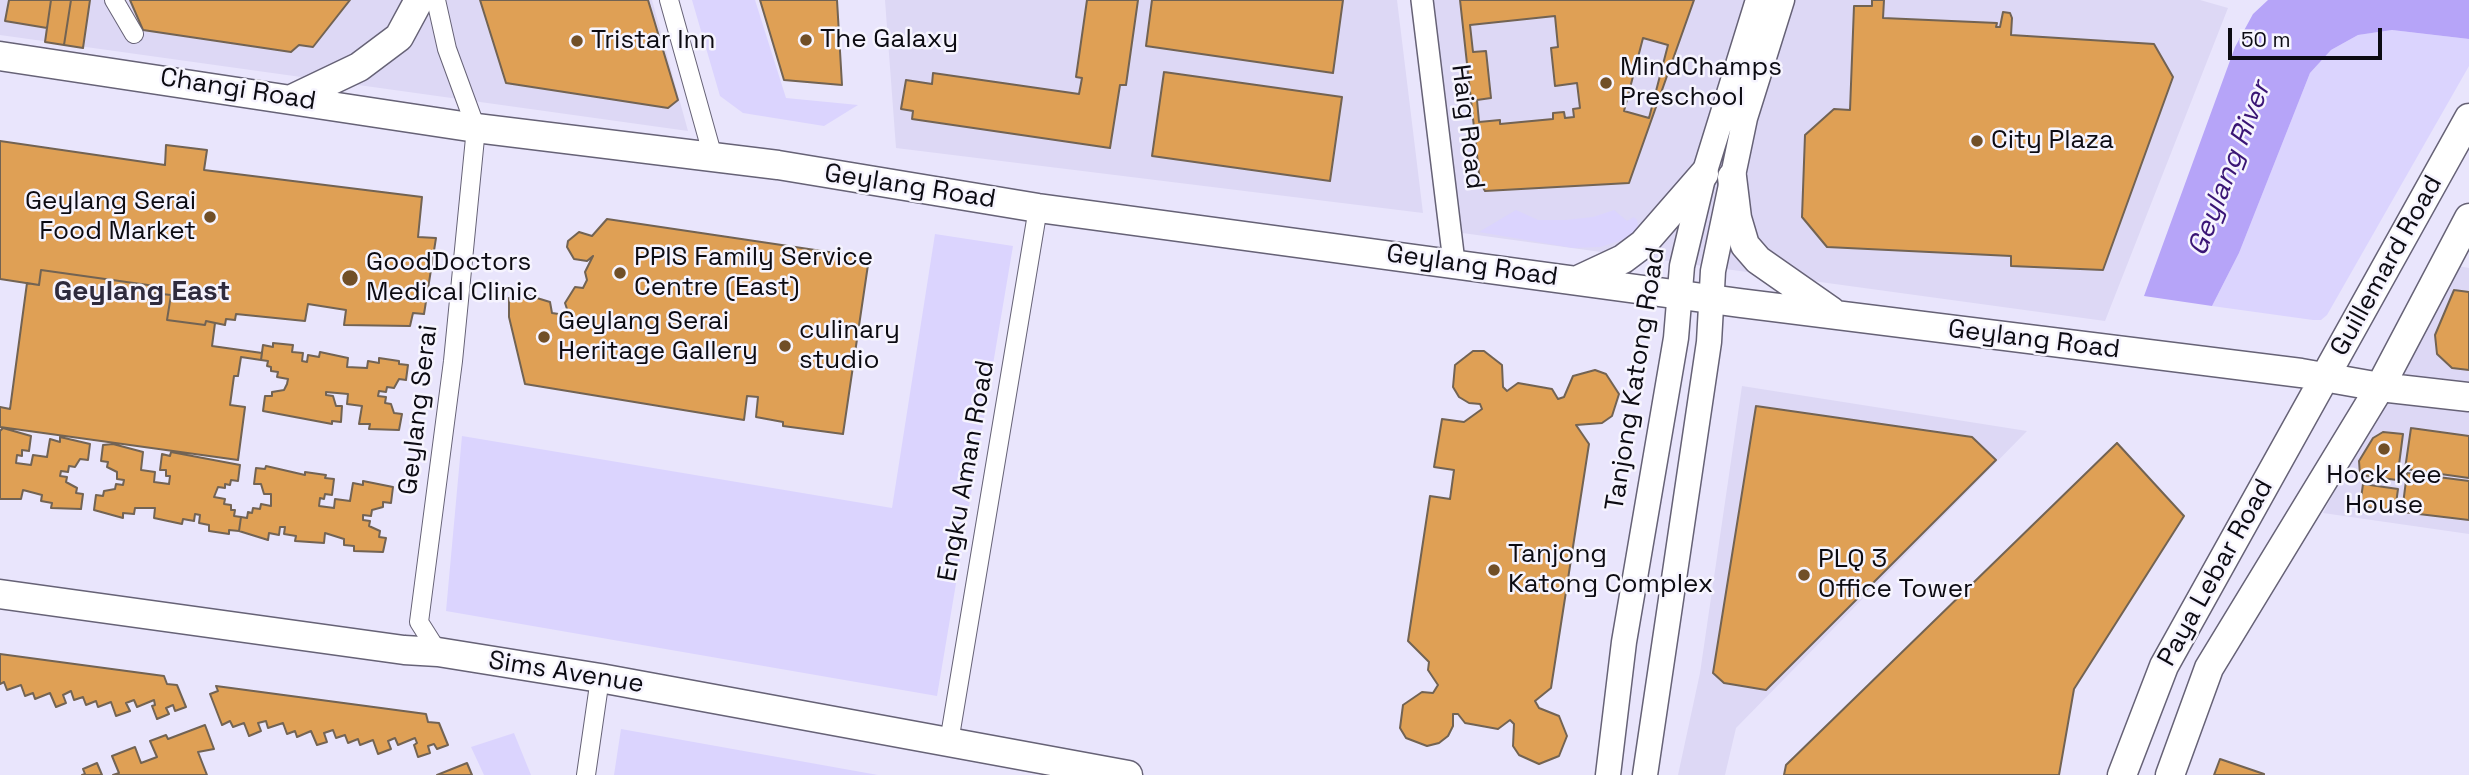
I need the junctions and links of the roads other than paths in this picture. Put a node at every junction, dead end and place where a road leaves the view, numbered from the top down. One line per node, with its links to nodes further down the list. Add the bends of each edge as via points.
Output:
1 (114, 0): 8 (street)
2 (419, 0): 10 (main road, via 399,37 359,67)
3 (436, 0): 12 (street, via 447,49)
4 (669, 0): 13 (street)
5 (1422, 0): 18 (street, Haig Road)
6 (1758, 0): 14 (main road, Tanjong Katong Road)
7 (1782, 0): 15 (main road, via 1745,117)
8 (134, 34)
9 (0, 56): 10 (main road, Changi Road)
10 (292, 99): 12 (main road, Changi Road)
11 (2469, 118): 23 (main road, Guillemard Road)
12 (475, 128): 13 (main road, Geylang Road); 27 (street, Geylang Serai, via 453,361 419,622)
13 (713, 157): 16 (main road, Geylang Road)
14 (1704, 174): 19 (main road, via 1643,244); 20 (main road, Tanjong Katong Road, via 1682,266)
15 (1732, 177): 21 (main road); 22 (main road, via 1745,245 1766,266)
16 (1038, 208): 18 (main road, Geylang Road); 29 (street, Engku Aman Road)
17 (2469, 218): 24 (main road, Guillemard Road)
18 (1454, 262): 19 (main road, Geylang Road)
19 (1578, 280): 20 (main road, Geylang Road)
20 (1681, 294): 21 (main road, Geylang Road); 32 (main road, Tanjong Katong Road, via 1624,642)
21 (1711, 299): 22 (main road, Geylang Road); 33 (main road, via 1709,342)
22 (1836, 315): 23 (main road, Geylang Road)
23 (2324, 377): 24 (main road, Geylang Road); 34 (main road, Paya Lebar Road, via 2164,666)
24 (2380, 387): 25 (main road, Geylang Road); 35 (main road, Paya Lebar Road, via 2209,668)
25 (2469, 397)
26 (0, 594): 27 (main road, Sims Avenue)
27 (438, 652): 28 (main road, Sims Avenue)
28 (600, 678): 29 (main road, Sims Avenue); 30 (street)
29 (949, 742): 31 (main road, Sims Avenue)
30 (586, 775)
31 (1128, 775)
32 (1608, 775)
33 (1645, 775)
34 (2122, 775)
35 (2171, 775)

